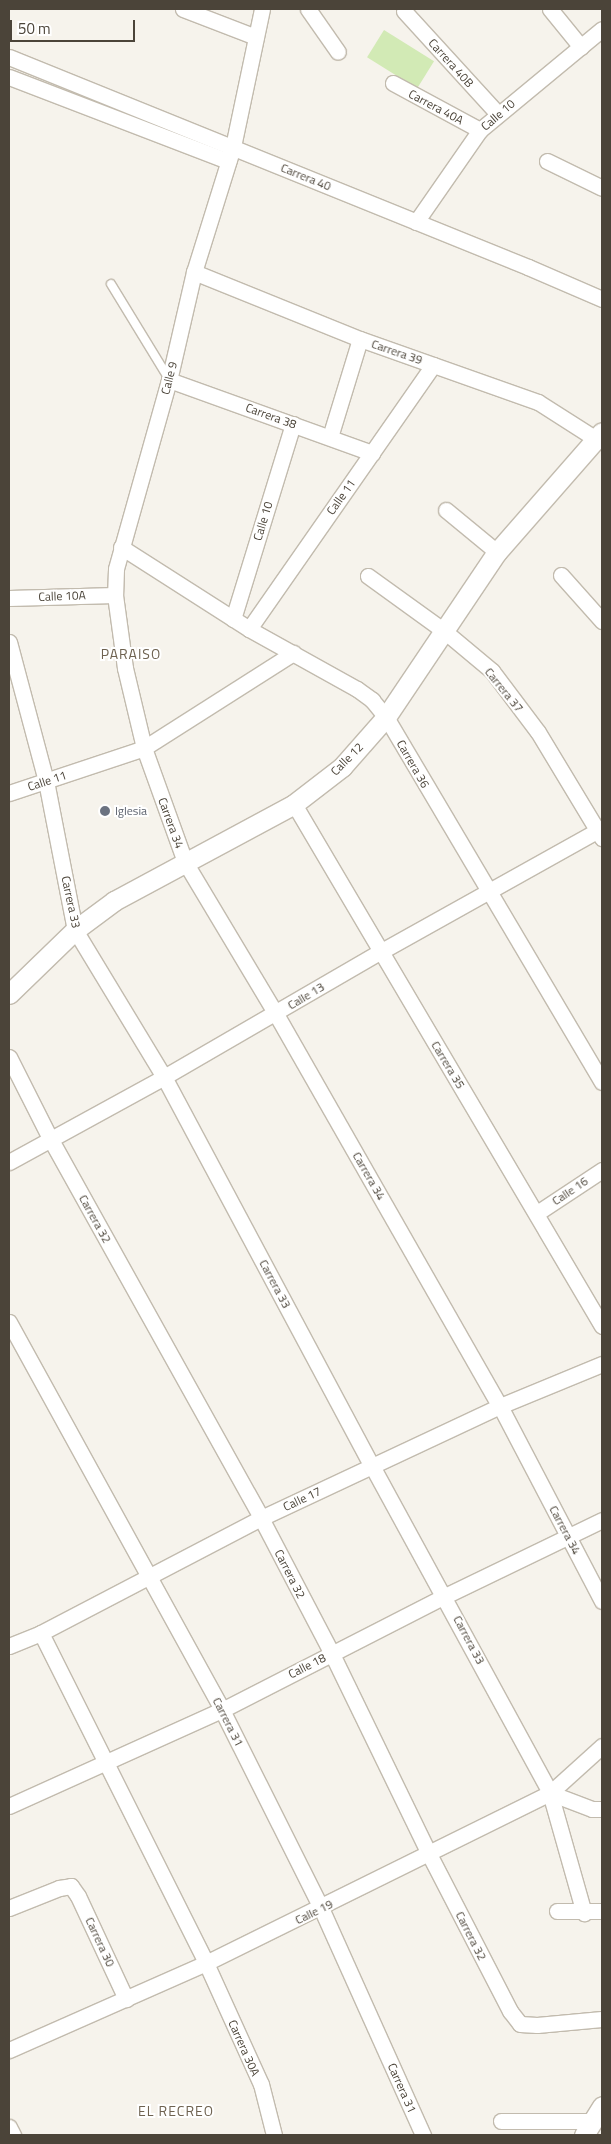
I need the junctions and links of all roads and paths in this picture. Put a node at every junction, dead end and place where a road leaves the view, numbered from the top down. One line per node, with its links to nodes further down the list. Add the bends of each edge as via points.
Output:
1 (183, 9): 7 (street)
2 (262, 9): 7 (street, Calle 9)
3 (308, 9): 9 (street)
4 (550, 9): 8 (street)
5 (404, 11): 15 (street, Carrera 40B)
6 (602, 29): 8 (street, Calle 10)
7 (256, 37): 17 (street, Calle 9)
8 (581, 47): 15 (street, Calle 10)
9 (338, 52)
10 (9, 56): 12 (street, Carrera 40)
11 (9, 77): 14 (street, Carrera 40)
12 (69, 82): 14 (street); 17 (street, Carrera 40, via 206,138)
13 (393, 84): 16 (street, Carrera 40A)
14 (64, 98): 17 (street, Carrera 40)
15 (498, 114): 16 (street, Calle 10)
16 (480, 130): 20 (street, Calle 10)
17 (231, 154): 20 (street, Carrera 40); 21 (street, Calle 9)
18 (547, 161): 19 (street)
19 (602, 188)
20 (416, 222): 23 (street, Carrera 40)
21 (194, 272): 24 (street, Carrera 39); 26 (street, Calle 9)
22 (112, 284): 26 (lane)
23 (602, 300)
24 (360, 339): 25 (street, Carrera 39); 29 (street)
25 (432, 365): 28 (street, Carrera 39, via 538,402); 30 (street, Calle 11)
26 (169, 380): 27 (street, Carrera 38); 32 (street, Calle 9)
27 (293, 424): 29 (street, Carrera 38); 38 (street, Calle 10)
28 (599, 436): 33 (street, Calle 12)
29 (330, 438): 30 (street, Carrera 38)
30 (372, 453): 40 (street, Calle 11)
31 (446, 510): 33 (street)
32 (121, 547): 36 (street, Calle 9); 38 (street, Carrera 36)
33 (497, 552): 41 (street, Calle 12)
34 (561, 575): 39 (street)
35 (368, 576): 41 (street, Carrera 37)
36 (115, 595): 37 (street, Calle 10A); 45 (street, Calle 9, via 125,668)
37 (9, 598)
38 (233, 619): 40 (street, Carrera 36)
39 (602, 621)
40 (249, 629): 43 (street, Carrera 36)
41 (443, 630): 44 (street, Calle 12); 49 (street, Carrera 37, via 492,671 538,732)
42 (9, 642): 46 (street, Carrera 33)
43 (293, 654): 44 (street, Carrera 36, via 357,689 372,700); 45 (street, Calle 11)
44 (386, 717): 48 (street, Calle 12, via 342,767); 51 (street, Carrera 36)
45 (144, 748): 46 (street, Calle 11); 50 (street, Carrera 34)
46 (46, 781): 47 (street, Calle 11); 52 (street, Carrera 33)
47 (9, 792)
48 (294, 804): 50 (street, Calle 12); 53 (street, Carrera 35)
49 (601, 833): 51 (street, Calle 13)
50 (185, 862): 52 (street, Calle 12, via 114,901); 55 (street, Carrera 34)
51 (489, 893): 53 (street, Calle 13); 58 (street, Carrera 36)
52 (75, 930): 54 (street, Calle 12); 57 (street, Carrera 33)
53 (380, 952): 55 (street, Calle 13); 62 (street, Carrera 35)
54 (9, 994)
55 (276, 1014): 57 (street, Calle 13); 66 (street, Carrera 34)
56 (9, 1057): 59 (street, Carrera 32)
57 (164, 1077): 59 (street, Calle 13); 67 (street, Carrera 33)
58 (602, 1082)
59 (51, 1140): 60 (street, Calle 13); 68 (street, Carrera 32)
60 (9, 1162)
61 (602, 1170): 62 (street, Calle 16)
62 (537, 1213): 64 (street, Carrera 35)
63 (9, 1322): 71 (street, Carrera 31)
64 (602, 1326)
65 (602, 1364): 66 (street, Calle 17)
66 (500, 1406): 67 (street, Calle 17); 70 (street, Carrera 34)
67 (372, 1466): 68 (street, Calle 17); 72 (street, Carrera 33)
68 (261, 1518): 71 (street, Calle 17); 76 (street, Carrera 32)
69 (602, 1520): 70 (street, Calle 18)
70 (568, 1536): 72 (street, Calle 18); 73 (street, Carrera 34)
71 (148, 1576): 74 (street, Calle 17); 77 (street, Carrera 31)
72 (445, 1596): 76 (street, Calle 18); 80 (street, Carrera 33)
73 (602, 1601)
74 (41, 1632): 75 (street, Calle 17); 79 (street)
75 (9, 1646)
76 (332, 1654): 77 (street, Calle 18); 83 (street, Carrera 32)
77 (222, 1710): 79 (street, Calle 18); 85 (street, Carrera 31)
78 (602, 1746): 80 (street, Calle 19)
79 (106, 1760): 81 (street, Calle 18); 89 (street)
80 (550, 1793): 82 (street, via 592,1809); 83 (street, Calle 19); 88 (street, Carrera 33)
81 (9, 1806)
82 (602, 1809)
83 (429, 1854): 85 (street, Calle 19); 91 (street, Carrera 32, via 510,2011 520,2024)
84 (9, 1908): 90 (street, Carrera 30, via 71,1886)
85 (321, 1908): 89 (street, Calle 19); 98 (street, Carrera 31)
86 (556, 1911): 88 (street)
87 (602, 1911): 88 (street)
88 (584, 1913)
89 (206, 1964): 90 (street, Calle 19); 97 (street, Carrera 30A, via 260,2084)
90 (126, 1999): 92 (street, Calle 19)
91 (602, 2019)
92 (9, 2050)
93 (501, 2121): 94 (street)
94 (593, 2121)
95 (9, 2127): 96 (street)
96 (12, 2135)
97 (274, 2135)
98 (424, 2135)

